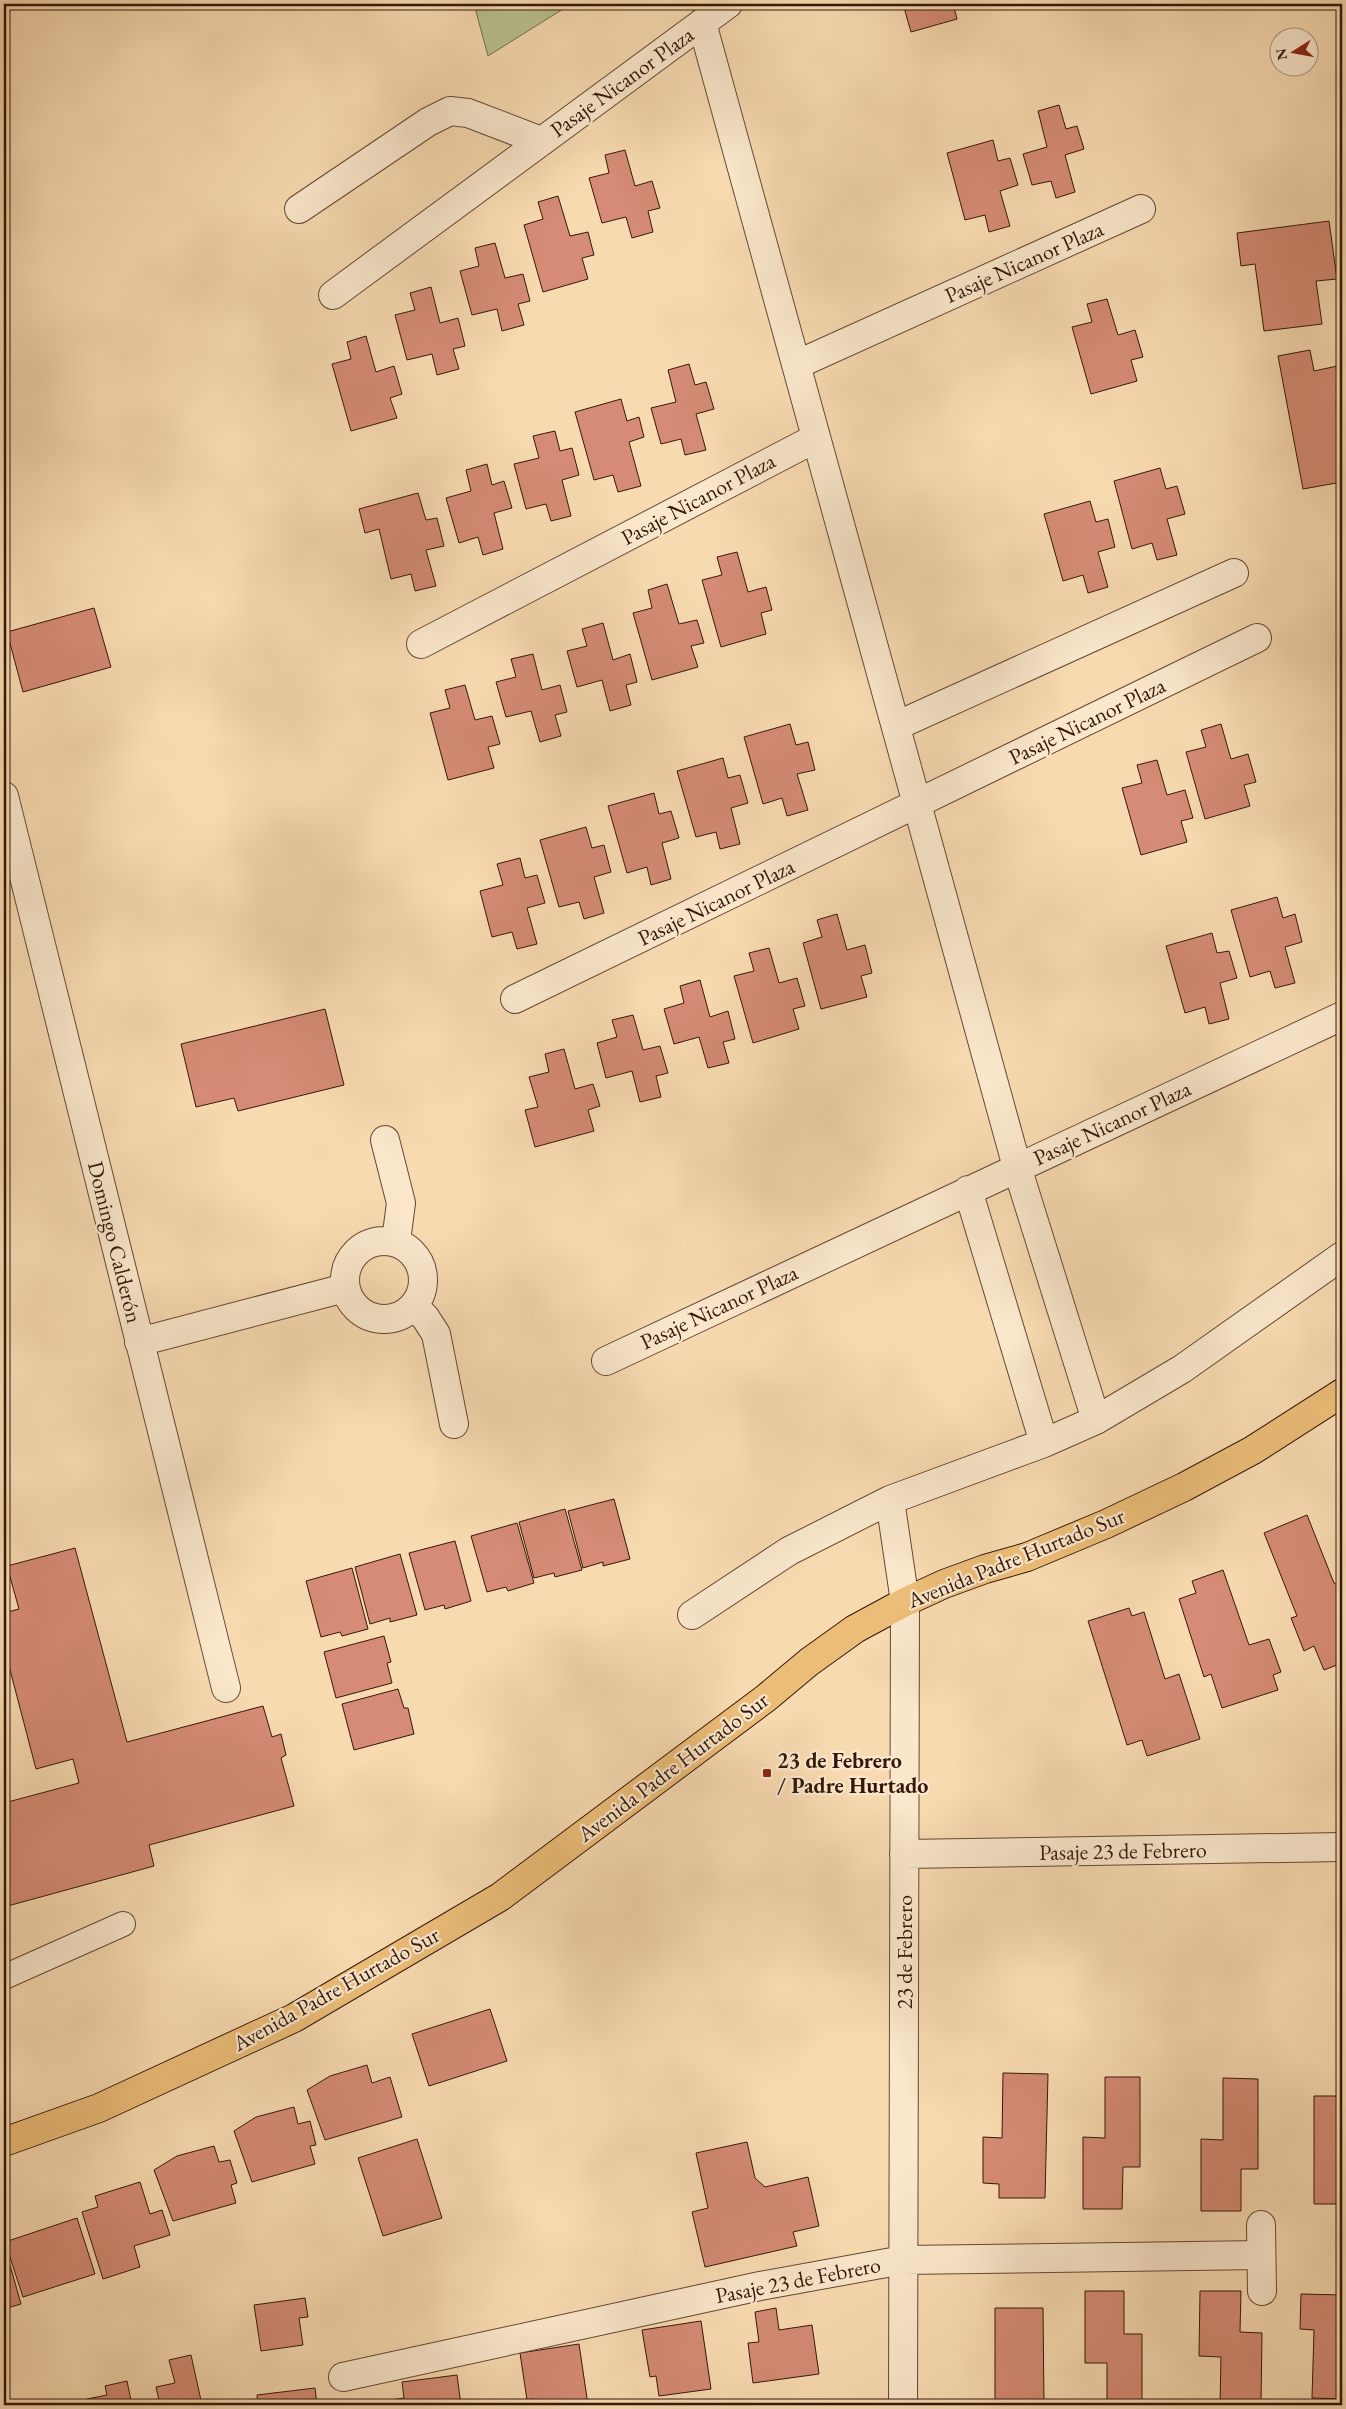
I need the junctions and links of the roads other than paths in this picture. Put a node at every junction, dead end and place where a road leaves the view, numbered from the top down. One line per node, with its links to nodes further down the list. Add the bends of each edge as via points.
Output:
1 (728, 4): 2 (street, Pasaje Nicanor Plaza)
2 (702, 23): 3 (street, Pasaje Nicanor Plaza); 7 (street, Pasaje Nicanor Plaza)
3 (541, 141): 4 (street, Pasaje Nicanor Plaza, via 468,113 450,111 428,122); 6 (street, Pasaje Nicanor Plaza)
4 (299, 209)
5 (1142, 209): 7 (street, Pasaje Nicanor Plaza)
6 (333, 295)
7 (796, 365): 8 (street, Pasaje Nicanor Plaza)
8 (816, 438): 11 (street, Pasaje Nicanor Plaza); 12 (street, Pasaje Nicanor Plaza)
9 (1234, 573): 12 (street)
10 (1257, 638): 14 (street, Pasaje Nicanor Plaza)
11 (421, 644)
12 (896, 726): 14 (street, Pasaje Nicanor Plaza)
13 (4, 796): 24 (street, Domingo Calderón)
14 (918, 804): 15 (street, Pasaje Nicanor Plaza); 18 (street, Pasaje Nicanor Plaza)
15 (515, 999)
16 (1342, 1016): 18 (street, Pasaje Nicanor Plaza)
17 (385, 1140): 20 (street, via 401,1203)
18 (1017, 1167): 19 (street, Pasaje Nicanor Plaza); 27 (street, Pasaje Nicanor Plaza)
19 (968, 1190): 25 (street, Pasaje Nicanor Plaza); 29 (street)
20 (396, 1241): 22 (street, via 369,1242 357,1250 344,1274); 23 (street, via 418,1258 423,1272 424,1284)
21 (1342, 1256): 27 (street, via 1182,1369)
22 (345, 1288): 23 (street, via 358,1309 368,1316 392,1319); 24 (street)
23 (413, 1306): 28 (street, via 436,1334)
24 (139, 1342): 33 (street, Domingo Calderón)
25 (606, 1361)
26 (1342, 1393): 31 (main road, Avenida Padre Hurtado Sur, via 1253,1450 1150,1504 1027,1557 985,1569)
27 (1096, 1420): 29 (street)
28 (454, 1424)
29 (1044, 1443): 30 (street)
30 (890, 1500): 31 (street, 23 de Febrero); 32 (street, via 789,1550)
31 (905, 1602): 35 (street, 23 de Febrero); 38 (main road, Avenida Padre Hurtado Sur, via 855,1629 809,1662 766,1698 500,1897 294,2018 99,2108)
32 (692, 1615)
33 (226, 1688)
34 (1342, 1847): 35 (street, Pasaje 23 de Febrero)
35 (904, 1854): 41 (street, 23 de Febrero)
36 (123, 1924): 37 (lane)
37 (4, 1977)
38 (4, 2142)
39 (1261, 2225): 40 (street)
40 (1261, 2255): 41 (street, Pasaje 23 de Febrero); 42 (street)
41 (903, 2260): 43 (street, Pasaje 23 de Febrero, via 760,2286); 44 (street, 23 de Febrero)
42 (1262, 2291)
43 (343, 2377)
44 (903, 2405)

